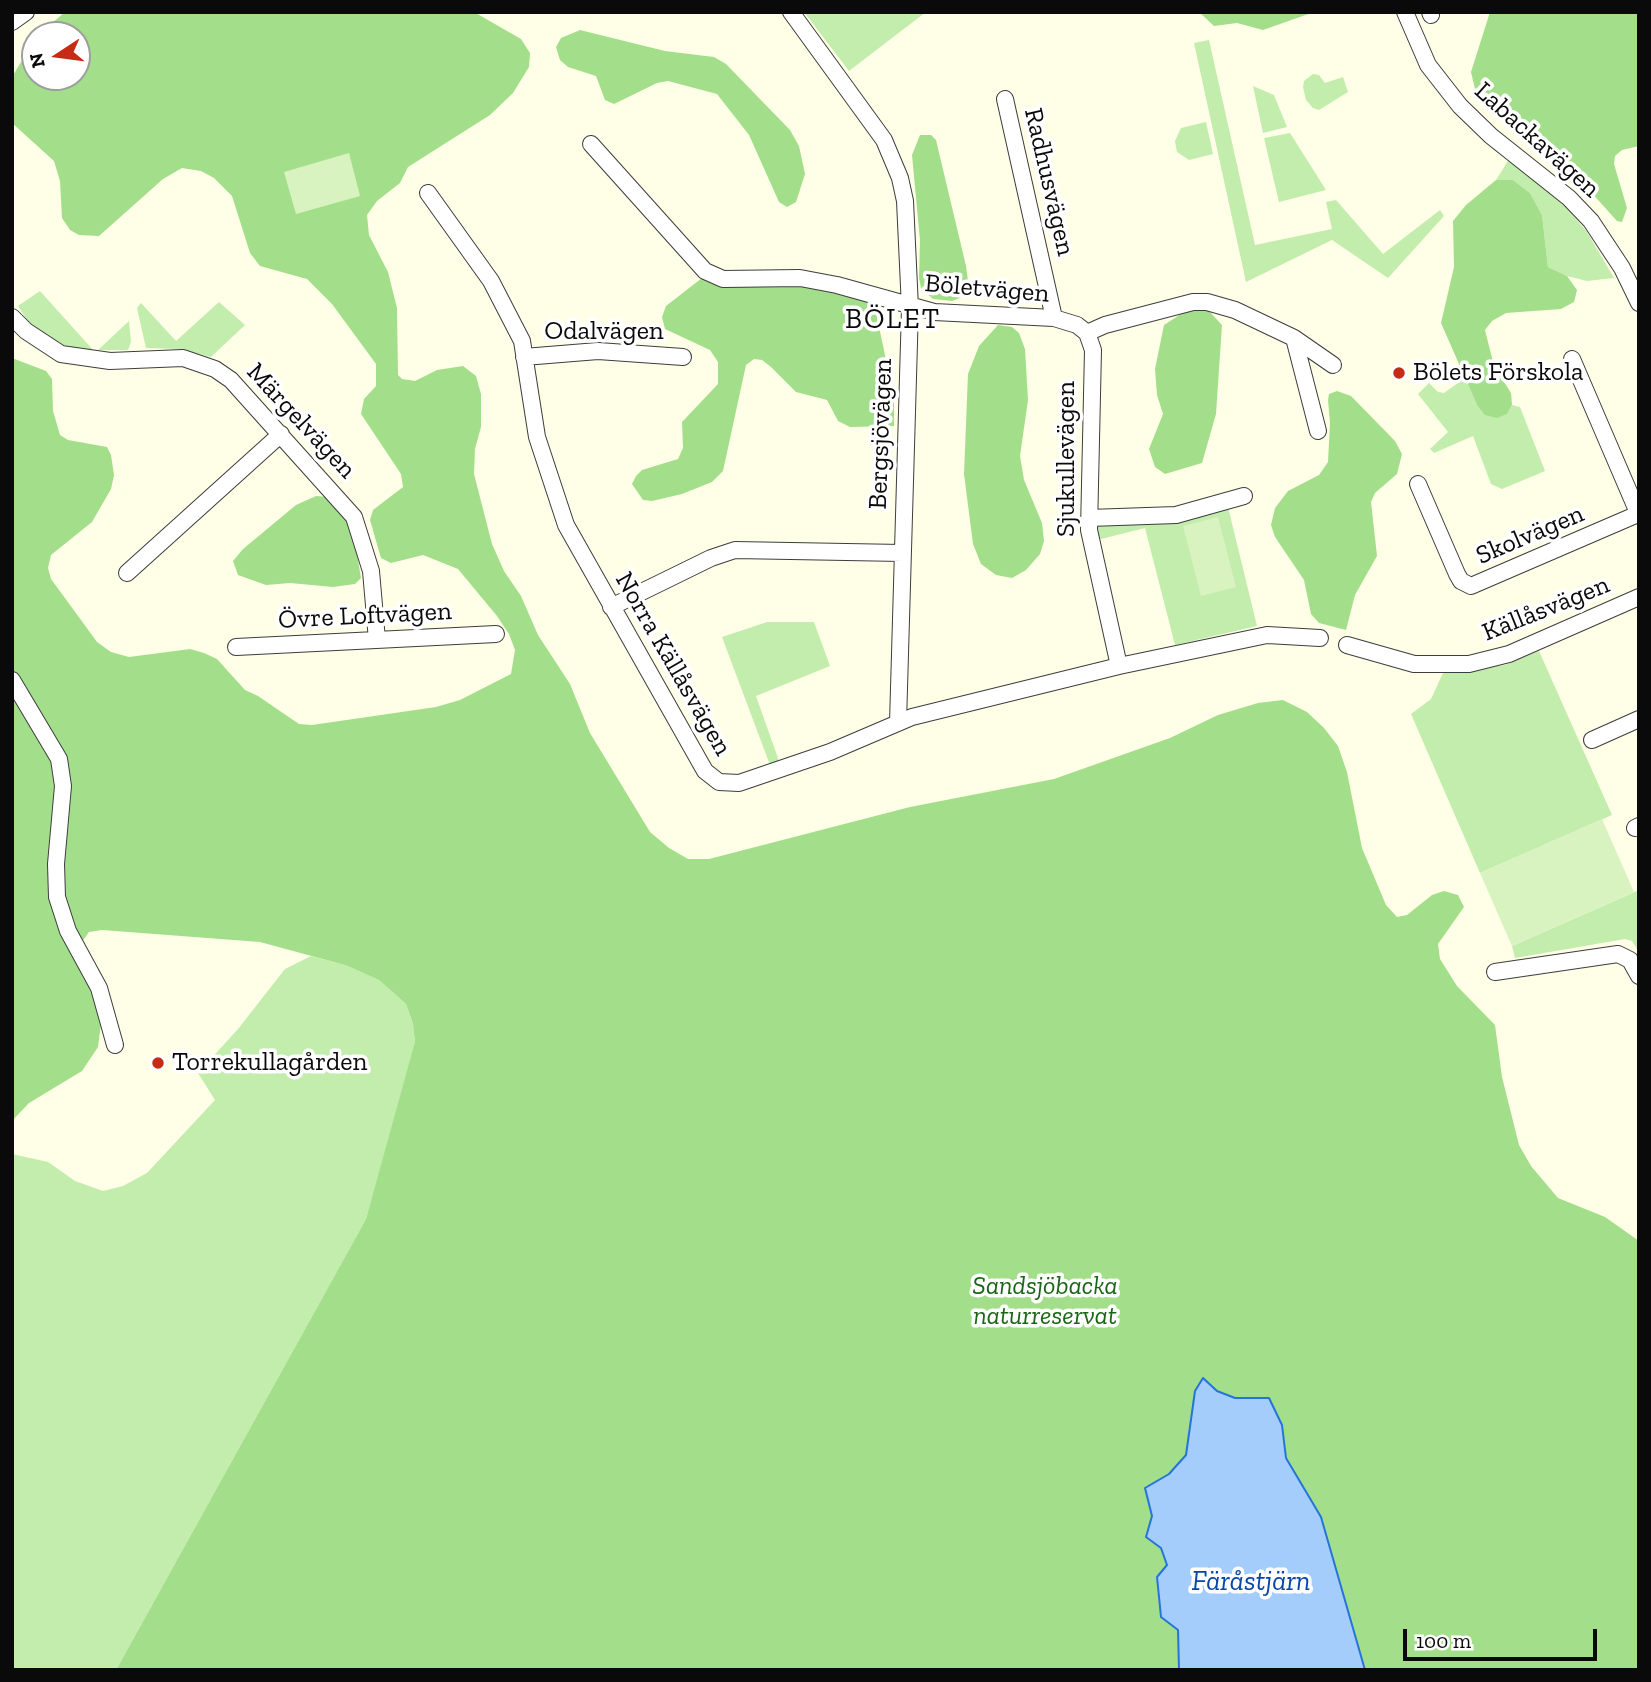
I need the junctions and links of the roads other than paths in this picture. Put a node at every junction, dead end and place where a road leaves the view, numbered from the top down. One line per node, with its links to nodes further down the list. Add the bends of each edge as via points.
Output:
1 (26, 12): 4 (street)
2 (791, 12): 9 (street, Bergsjövägen, via 871,119 894,160 905,201)
3 (1405, 12): 8 (street, Labackavägen, via 1428,65 1460,106 1591,221)
4 (12, 22)
5 (1005, 99): 11 (street, Radhusvägen)
6 (591, 144): 9 (street, Böletvägen, via 712,275 732,280 808,279)
7 (428, 193): 14 (street, Norra Källåsvägen, via 491,281 513,320)
8 (1639, 303)
9 (910, 308): 11 (street, Böletvägen); 24 (street, Bergsjövägen)
10 (12, 317): 19 (street, Märgelvägen, via 61,354 89,360 163,356 201,362 231,380)
11 (1054, 318): 12 (street, Böletvägen)
12 (1087, 333): 13 (street, via 1193,302 1235,310); 23 (street, Sjukullevägen, via 1093,350)
13 (1294, 338): 17 (street); 18 (street)
14 (524, 356): 15 (street, Odalvägen, via 598,351); 27 (street, Norra Källåsvägen, via 537,437 555,497)
15 (683, 357)
16 (1572, 359): 22 (street)
17 (1333, 365)
18 (1318, 431)
19 (281, 434): 25 (street); 30 (street, Märgelvägen, via 354,517 371,571)
20 (1418, 484): 22 (street, Skolvägen, via 1457,574 1471,586)
21 (1244, 496): 23 (street, via 1176,515)
22 (1639, 515)
23 (1089, 518): 33 (street, Sjukullevägen)
24 (902, 553): 27 (street, via 735,550); 36 (street, Bergsjövägen)
25 (127, 573)
26 (1639, 597): 31 (street, Källåsvägen, via 1509,654 1469,664 1414,664)
27 (611, 607): 36 (street, Norra Källåsvägen, via 705,771 719,782 739,783)
28 (496, 634): 30 (street, Övre Loftvägen)
29 (1320, 638): 33 (street, Norra Källåsvägen, via 1267,635)
30 (377, 640): 32 (street, Övre Loftvägen)
31 (1347, 645)
32 (236, 647)
33 (1119, 666): 36 (street, Norra Källåsvägen)
34 (12, 680): 40 (street, via 59,759 63,786 57,897 68,932 99,988)
35 (1639, 719): 37 (street)
36 (898, 723)
37 (1592, 740)
38 (1494, 972): 39 (street, via 1618,954 1630,960)
39 (1639, 976)
40 (115, 1045)

